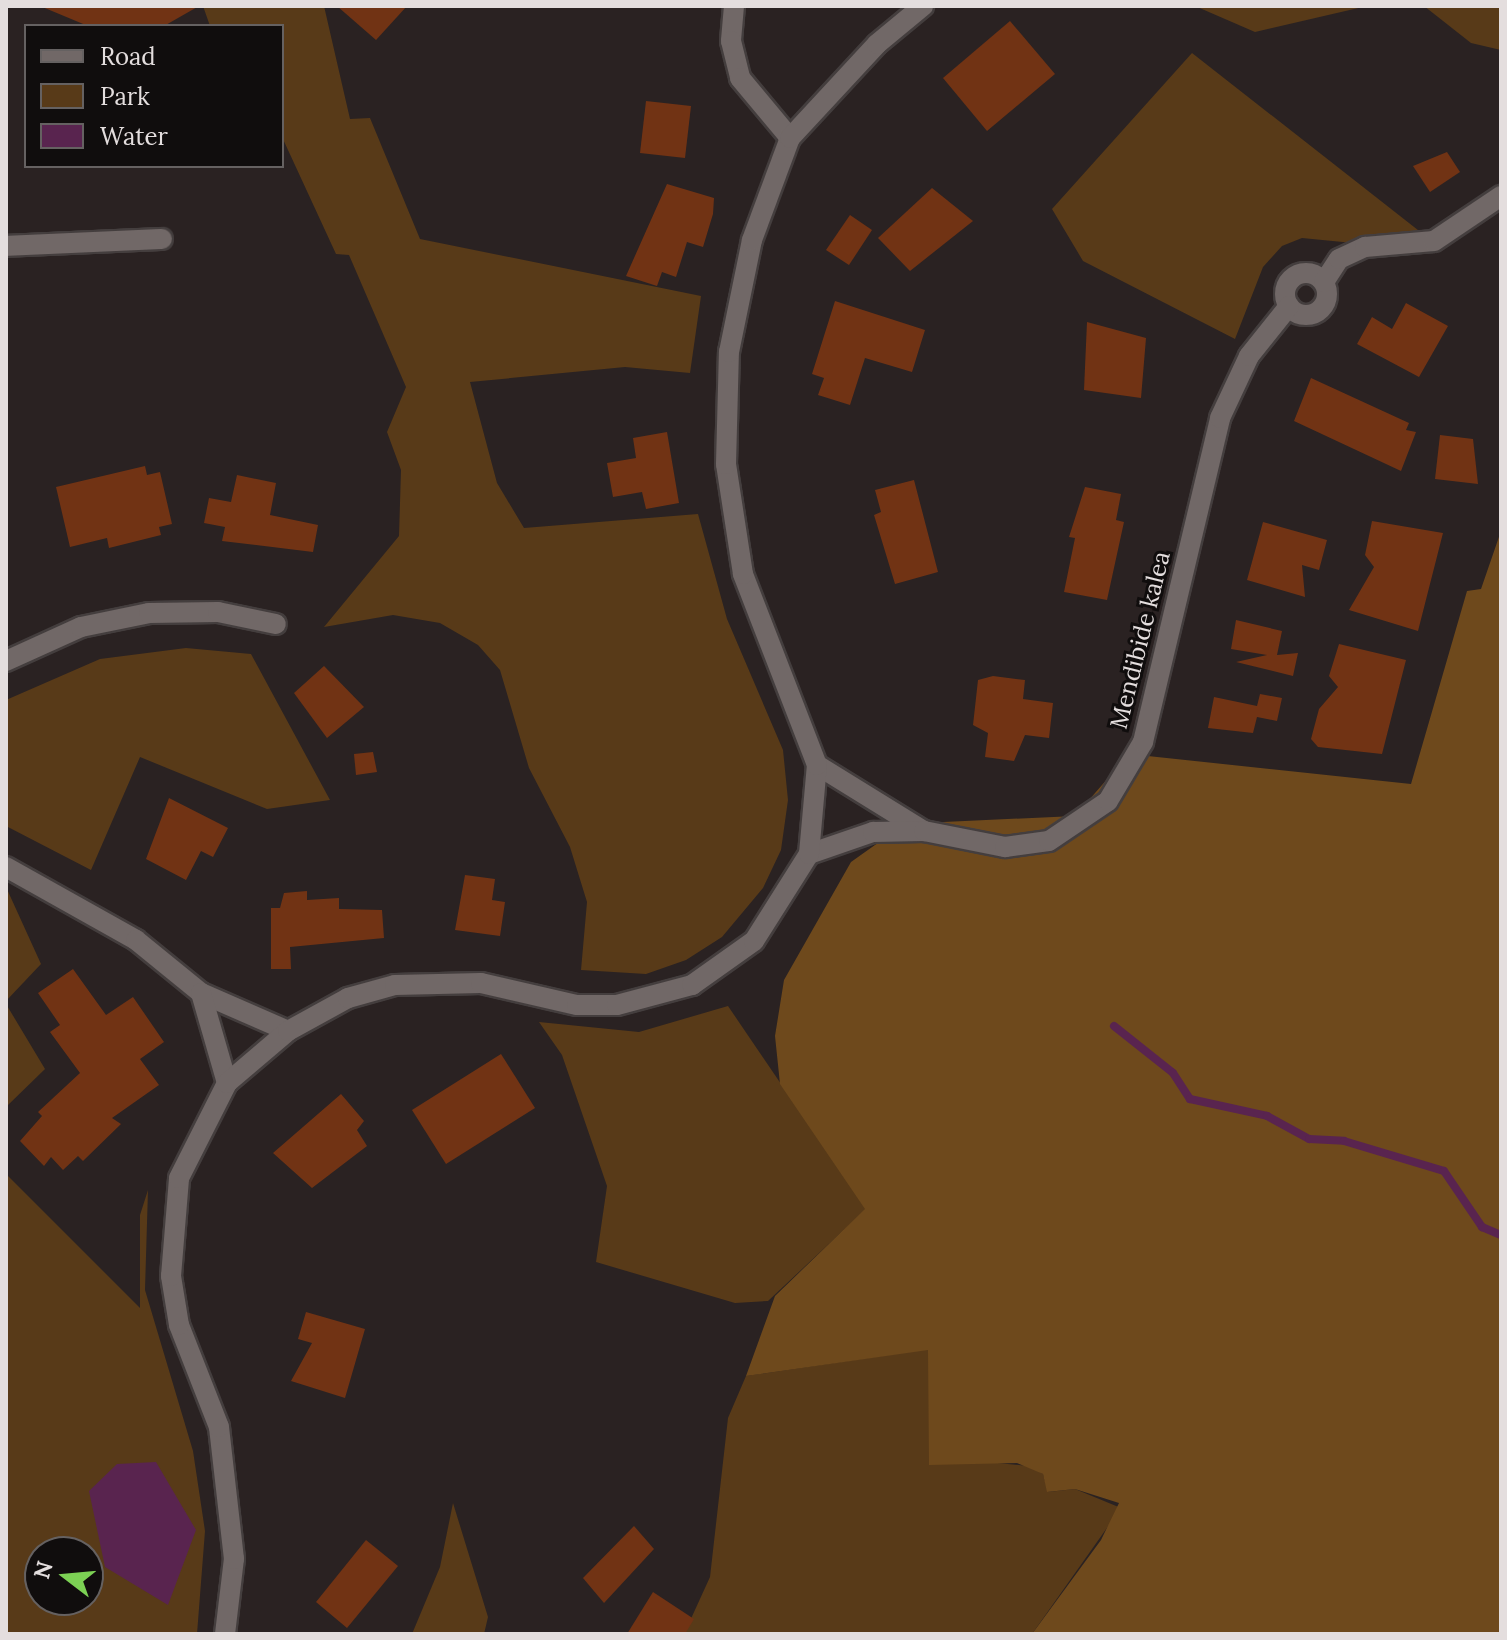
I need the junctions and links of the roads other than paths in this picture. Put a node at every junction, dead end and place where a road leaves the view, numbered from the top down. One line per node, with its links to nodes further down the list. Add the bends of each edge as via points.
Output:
1 (734, 6): 3 (street, via 731,41 740,78)
2 (923, 6): 3 (street)
3 (790, 138): 11 (street, via 752,240 729,352 726,464 743,574)
4 (1501, 196): 7 (street, via 1434,241 1365,247 1339,259)
5 (162, 239): 6 (street)
6 (6, 246)
7 (1324, 282): 8 (street, Mendibide kalea, via 1298,275 1288,285); 8 (street, via 1327,295 1318,312 1299,314)
8 (1289, 306): 12 (street, Mendibide kalea, via 1249,356 1220,418 1169,646 1132,769 1108,801 1049,841 1005,847)
9 (276, 624): 10 (street, via 218,612 149,613 61,633)
10 (6, 661)
11 (817, 765): 12 (street); 13 (street)
12 (924, 831): 13 (street, via 873,832)
13 (809, 854): 16 (street, via 780,910 754,941 692,985 654,999 577,1005 436,981 348,998)
14 (6, 867): 15 (street, via 136,940)
15 (201, 993): 16 (street); 17 (street)
16 (288, 1031): 17 (street)
17 (227, 1083): 18 (street, via 179,1178 171,1276 179,1325 219,1427 234,1559)
18 (225, 1634)

